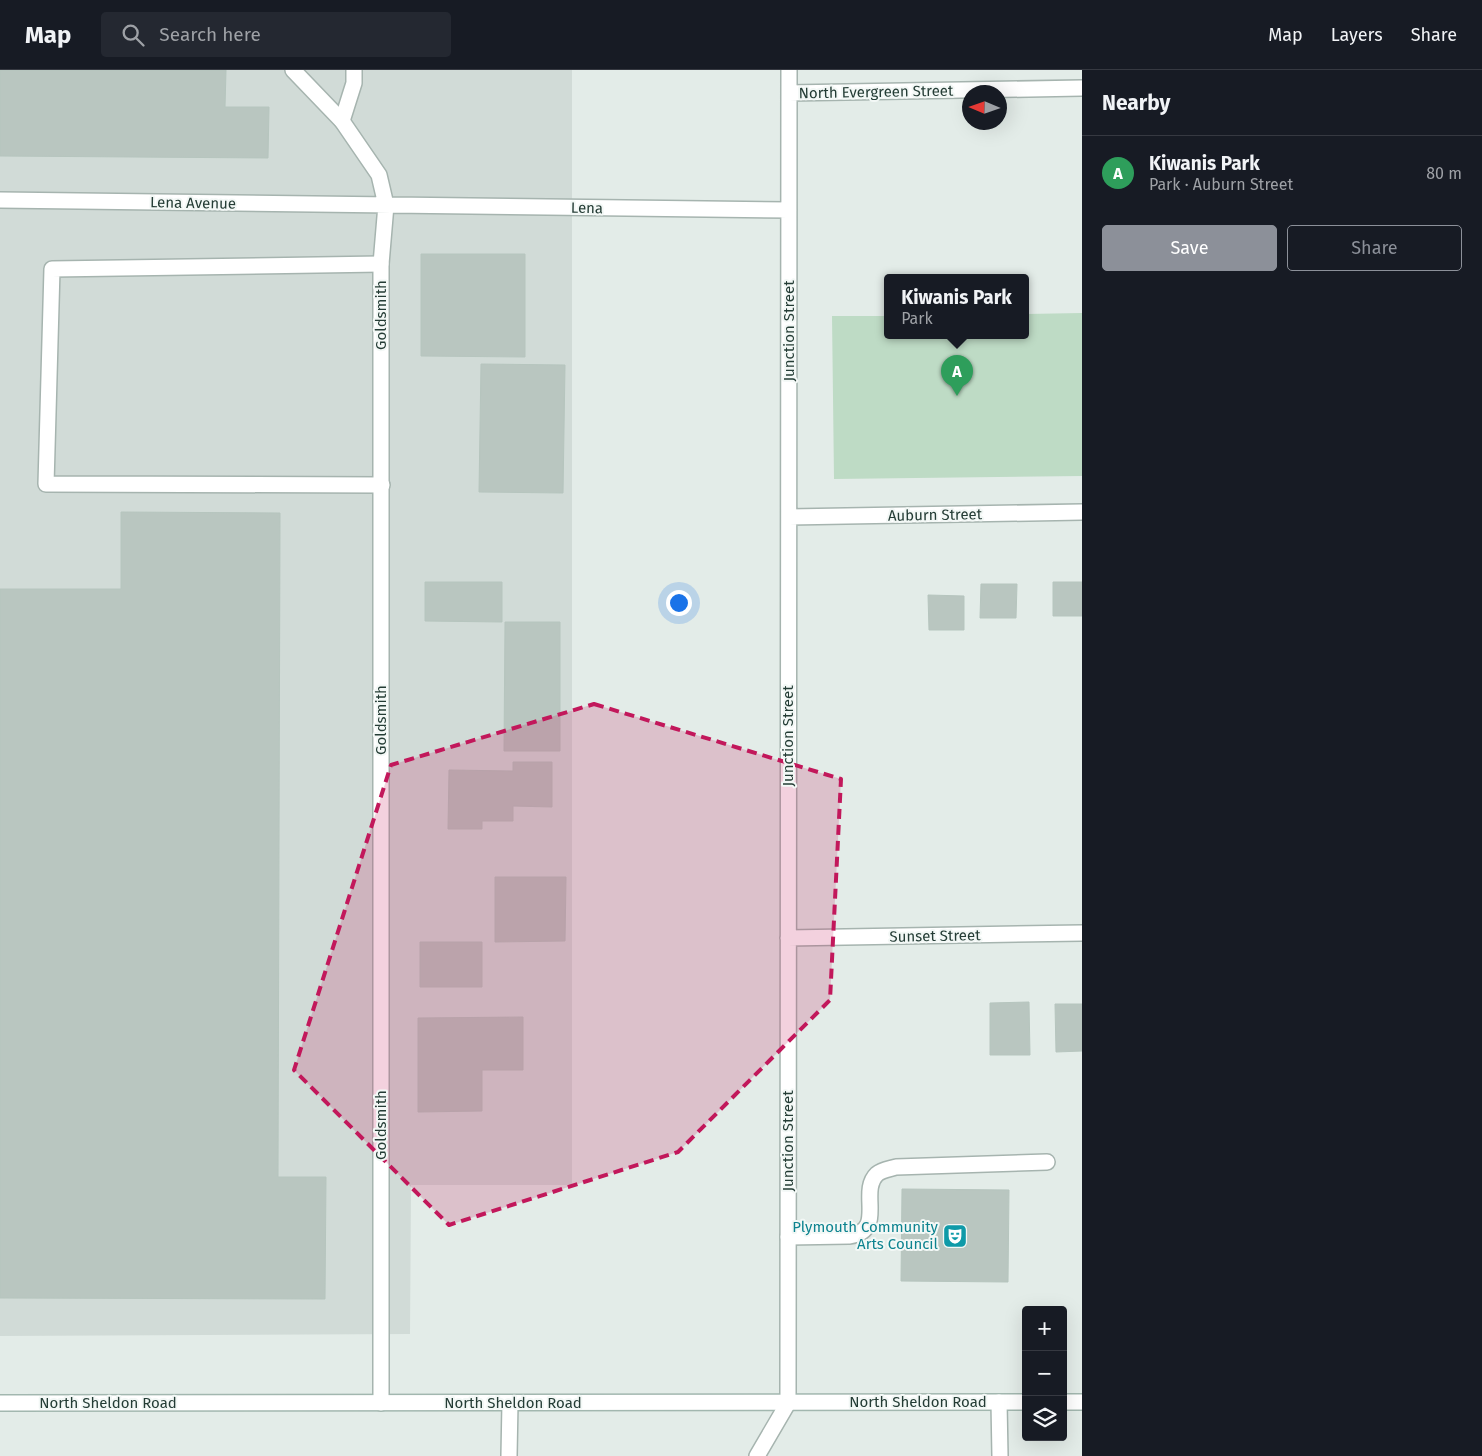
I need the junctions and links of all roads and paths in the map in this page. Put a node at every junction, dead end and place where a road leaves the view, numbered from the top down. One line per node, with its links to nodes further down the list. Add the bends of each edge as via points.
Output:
1 (293, 70): 6 (street, Goldsmith)
2 (354, 70): 6 (street, via 354,83)
3 (790, 70): 5 (street, Junction Street)
4 (1082, 88): 5 (street, North Evergreen Street)
5 (789, 93): 9 (street, Junction Street)
6 (342, 121): 8 (street, Goldsmith, via 379,174)
7 (0, 200): 8 (street, Lena Avenue)
8 (386, 205): 9 (street, Lena); 10 (street, Goldsmith)
9 (789, 210): 13 (street, Junction Street)
10 (381, 264): 11 (street, Goldsmith); 11 (street, via 52,269 46,484)
11 (382, 484): 23 (street, Goldsmith)
12 (1082, 512): 13 (street, Auburn Street)
13 (789, 518): 15 (street, Junction Street)
14 (1082, 933): 15 (street, Sunset Street)
15 (788, 938): 17 (street, Junction Street)
16 (1047, 1162): 17 (street, via 896,1167 877,1175 873,1181 865,1230 848,1236)
17 (788, 1237): 25 (street, Junction Street)
18 (999, 1402): 19 (street, North Sheldon Road); 25 (street, North Sheldon Road); 28 (street)
19 (1022, 1402)
20 (1067, 1402): 21 (street)
21 (1082, 1402)
22 (0, 1403): 23 (street, North Sheldon Road)
23 (381, 1403): 24 (street, North Sheldon Road)
24 (510, 1403): 25 (street, North Sheldon Road); 26 (street)
25 (788, 1403): 27 (street)
26 (509, 1456)
27 (757, 1456)
28 (1000, 1456)

